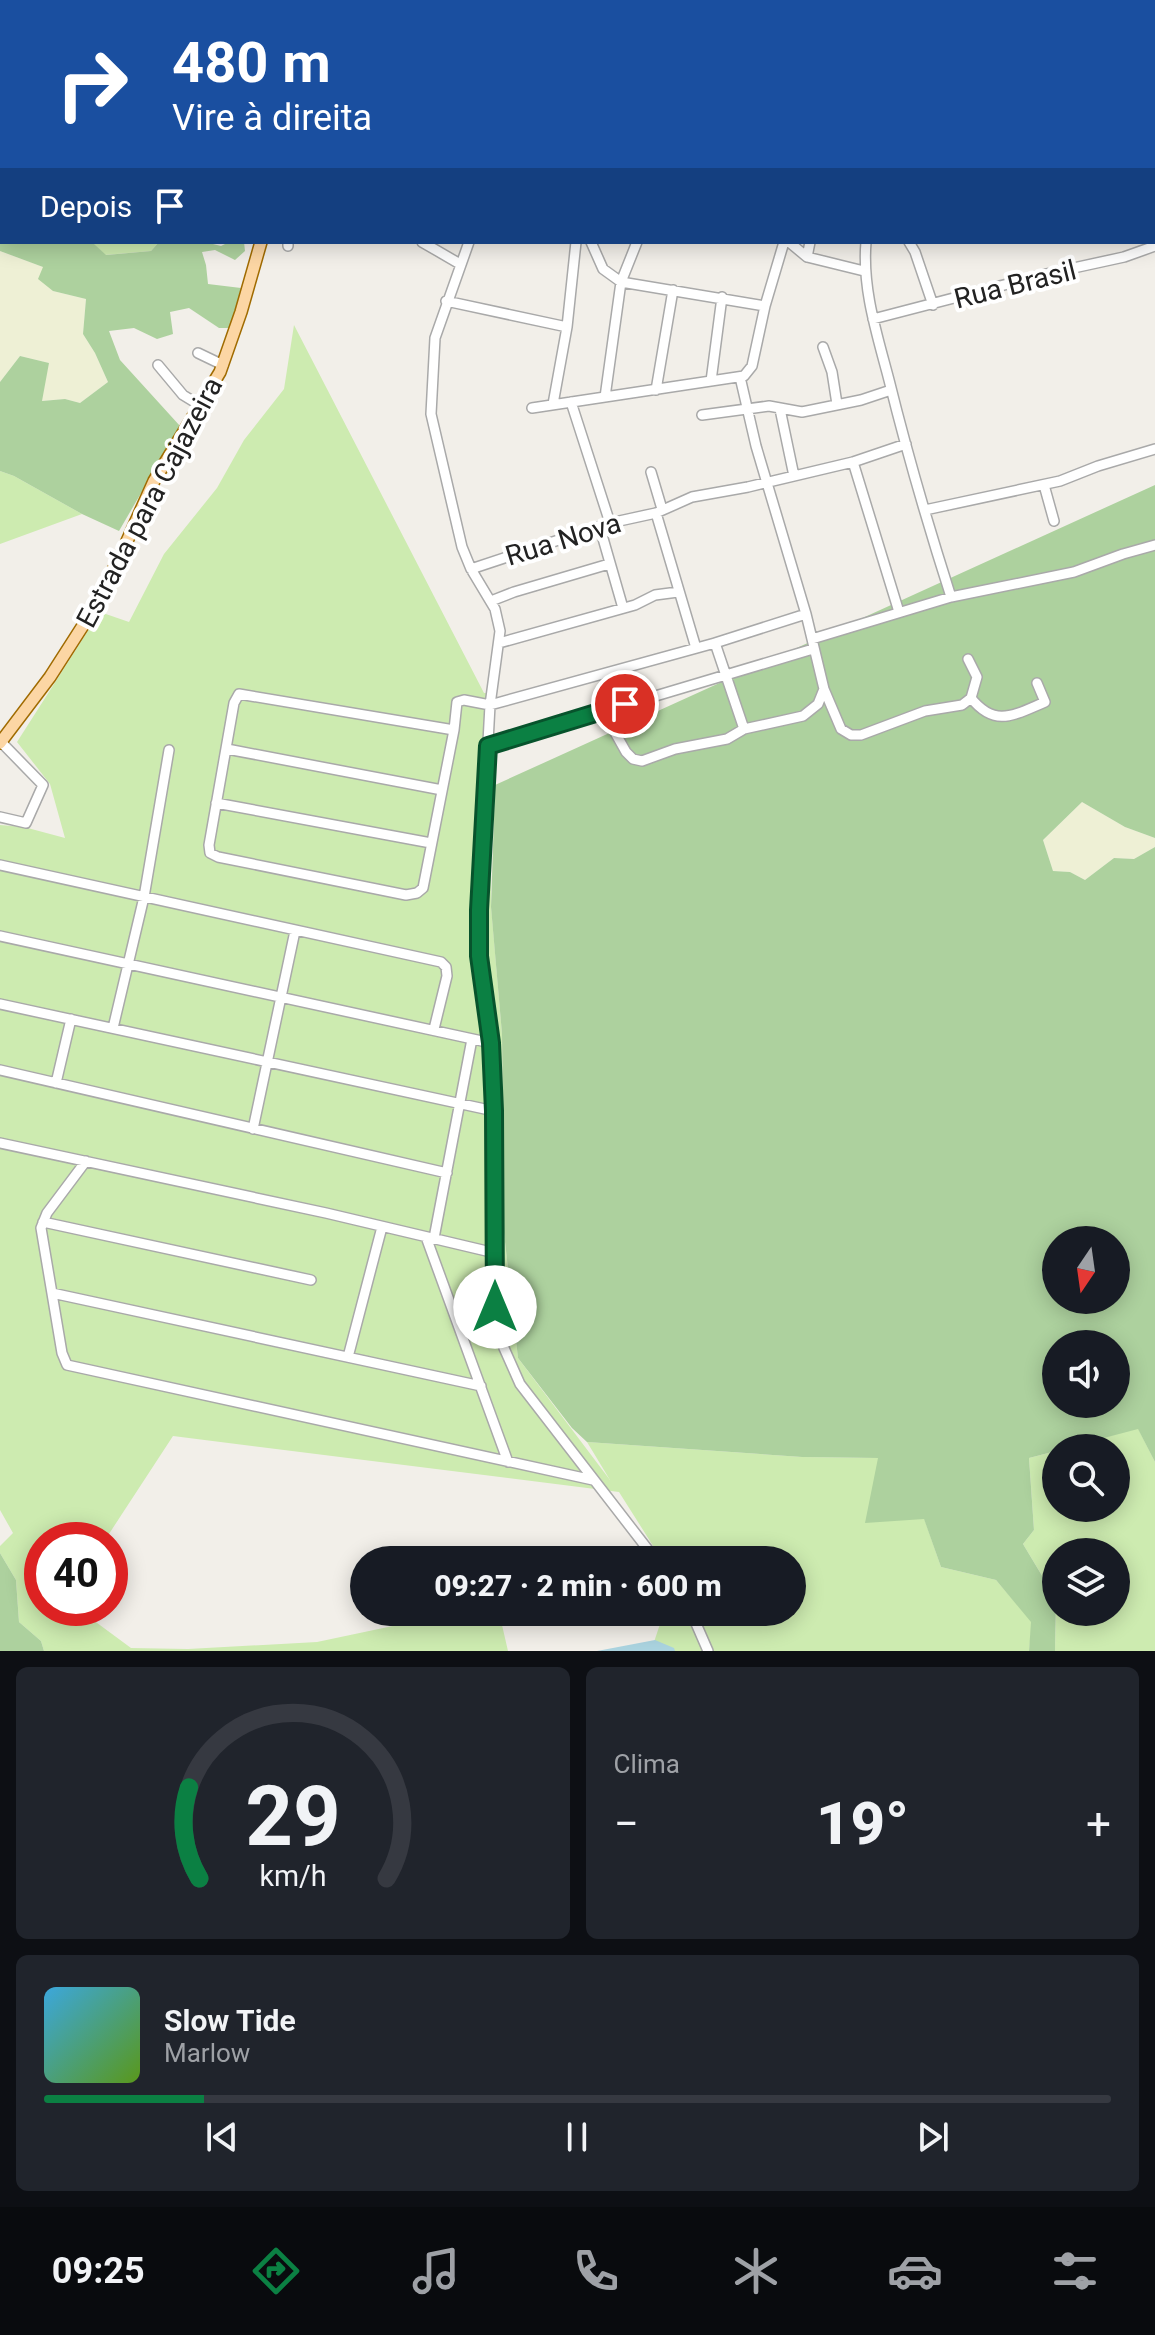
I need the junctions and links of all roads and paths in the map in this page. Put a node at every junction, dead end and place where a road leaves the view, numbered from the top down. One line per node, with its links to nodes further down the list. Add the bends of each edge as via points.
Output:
1 (260, 244): 27 (main road, Estrada para Cajazeira)
2 (425, 244): 14 (street)
3 (468, 244): 14 (street)
4 (576, 244): 23 (street)
5 (592, 244): 16 (street, via 603,269)
6 (636, 244): 16 (street)
7 (785, 244): 21 (street)
8 (789, 244): 13 (street)
9 (810, 244): 13 (street)
10 (866, 244): 15 (street)
11 (910, 244): 20 (street)
12 (1155, 246): 20 (street, Rua Brasil)
13 (807, 257): 15 (street)
14 (460, 264): 19 (street)
15 (864, 271): 22 (street)
16 (621, 282): 17 (street); 32 (street)
17 (673, 290): 18 (street); 30 (street)
18 (722, 297): 21 (street); 29 (street)
19 (446, 301): 23 (street); 56 (street, via 435,338 431,414)
20 (933, 305): 22 (street, Rua Brasil)
21 (765, 306): 28 (street, via 752,366)
22 (873, 319): 31 (street)
23 (567, 327): 34 (street)
24 (823, 347): 35 (street)
25 (198, 353): 27 (street)
26 (158, 365): 36 (street, via 183,395)
27 (223, 365): 36 (main road, Estrada para Cajazeira)
28 (740, 377): 29 (street); 38 (street)
29 (711, 381): 30 (street)
30 (656, 390): 32 (street)
31 (891, 390): 35 (street); 43 (street)
32 (605, 397): 33 (street)
33 (571, 402): 34 (street); 53 (street)
34 (553, 404): 37 (street)
35 (837, 404): 40 (street)
36 (201, 406): 76 (main road, Estrada para Cajazeira, via 154,481 84,624)
37 (532, 408)
38 (748, 408): 39 (street); 41 (street); 48 (street)
39 (780, 409): 40 (street); 42 (street)
40 (796, 412): 42 (street)
41 (702, 415)
42 (785, 430): 47 (street)
43 (906, 444): 45 (street, Rua Nova); 50 (street)
44 (1155, 449): 49 (street)
45 (853, 462): 47 (street, Rua Nova); 61 (street)
46 (651, 472): 51 (street)
47 (794, 476): 48 (street, Rua Nova)
48 (766, 482): 51 (street, Rua Nova, via 710,492); 62 (street)
49 (1044, 485): 50 (street); 52 (street)
50 (925, 510): 58 (street)
51 (659, 511): 53 (street, Rua Nova); 57 (street)
52 (1054, 521)
53 (605, 526): 55 (street); 56 (street, Rua Nova)
54 (1155, 545): 58 (street, via 1074,572)
55 (609, 564): 59 (street); 60 (street)
56 (471, 569): 59 (street)
57 (678, 592): 60 (street); 66 (street)
58 (951, 597): 61 (street)
59 (491, 601): 63 (street, via 499,621)
60 (623, 608): 63 (street)
61 (899, 612): 65 (street)
62 (806, 614): 64 (street); 65 (street)
63 (499, 643): 72 (street)
64 (715, 643): 66 (street); 68 (street)
65 (813, 644): 68 (street); 70 (street)
66 (696, 648): 72 (street)
67 (968, 659): 71 (street, via 977,677)
68 (725, 674): 73 (street); 74 (street)
69 (1037, 683): 71 (street, via 1045,702 1001,717 982,712)
70 (824, 689): 71 (street, via 841,729 851,735); 74 (street, via 809,713)
71 (971, 698)
72 (490, 705): 75 (street, via 457,702); 77 (street)
73 (603, 711): 74 (street, via 636,761 727,739); 77 (street)
74 (744, 729)
75 (454, 730): 78 (street, via 244,693 234,703); 80 (street)
76 (1, 742): 82 (street, via 43,785 26,823)
77 (488, 746): 95 (street, via 479,956)
78 (227, 749): 80 (street); 81 (street)
79 (169, 750): 85 (street)
80 (442, 790): 83 (street)
81 (216, 803): 83 (street); 83 (street, via 209,849 213,855 406,895 423,888)
82 (0, 817)
83 (431, 843)
84 (0, 865): 85 (street)
85 (144, 897): 86 (street); 88 (street)
86 (295, 931): 89 (street); 93 (street, via 444,964 447,976)
87 (0, 936): 88 (street)
88 (128, 963): 89 (street); 92 (street)
89 (283, 996): 93 (street); 96 (street)
90 (0, 1004): 91 (street)
91 (71, 1019): 92 (street); 98 (street)
92 (113, 1028): 96 (street)
93 (434, 1029): 94 (street)
94 (472, 1039): 95 (street); 99 (street)
95 (491, 1043): 100 (street)
96 (269, 1062): 99 (street); 101 (street)
97 (0, 1070): 98 (street)
98 (56, 1083): 101 (street)
99 (460, 1104): 100 (street); 104 (street)
100 (494, 1111): 108 (street)
101 (253, 1129): 104 (street)
102 (0, 1143): 103 (street)
103 (86, 1161): 105 (street); 106 (street)
104 (447, 1173): 107 (street)
105 (43, 1222): 109 (street); 110 (street)
106 (382, 1227): 107 (street); 111 (street)
107 (430, 1238): 108 (street); 112 (street)
108 (495, 1253): 114 (street, via 495,1307 509,1361 520,1384)
109 (311, 1280)
110 (52, 1293): 111 (street); 113 (street, via 62,1353 70,1366)
111 (348, 1357): 112 (street)
112 (481, 1386): 113 (street)
113 (508, 1462): 114 (street)
114 (593, 1480): 115 (street)
115 (645, 1546)
116 (697, 1626): 117 (street)
117 (708, 1651)

